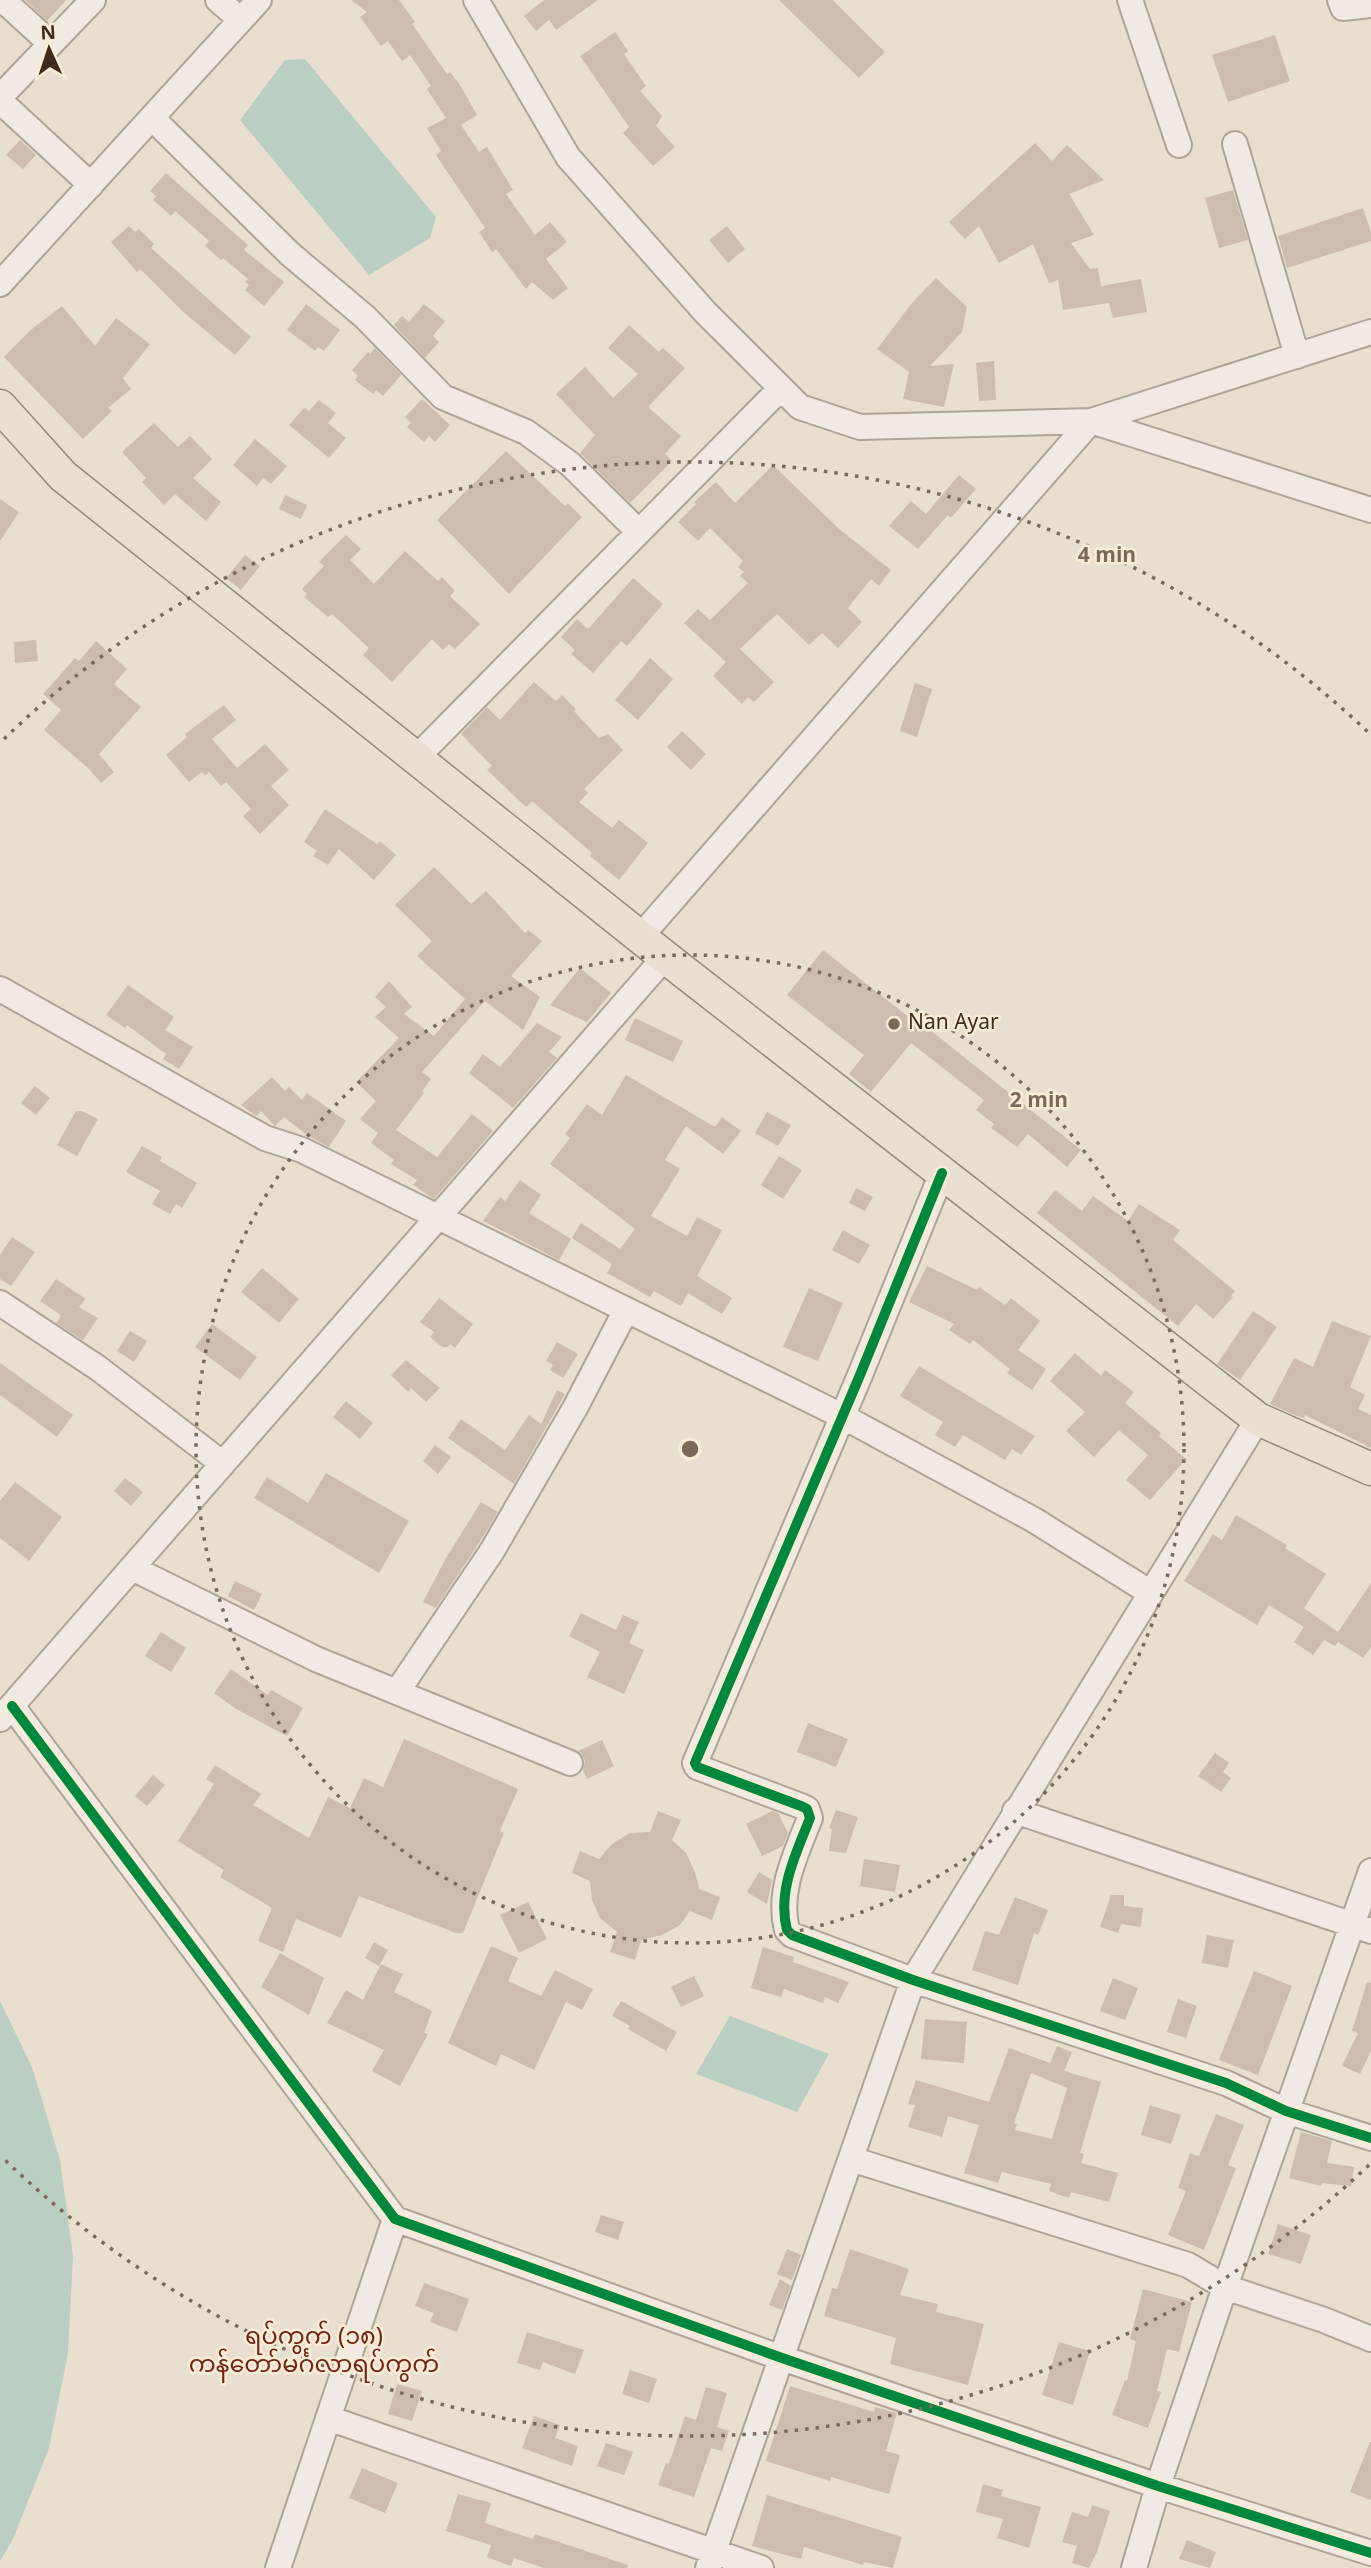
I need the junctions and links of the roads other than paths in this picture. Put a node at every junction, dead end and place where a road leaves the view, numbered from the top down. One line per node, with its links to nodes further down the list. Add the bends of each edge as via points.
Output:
1 (3, 0): 10 (street)
2 (93, 0): 10 (street)
3 (218, 0): 9 (street)
4 (259, 0): 9 (street)
5 (476, 0): 19 (street, via 568,158 705,312)
6 (1130, 0): 14 (street)
7 (1340, 0): 8 (street, via 1343,8)
8 (1371, 5)
9 (241, 20): 12 (street)
10 (51, 44): 11 (street)
11 (0, 99): 15 (street)
12 (152, 118): 15 (street); 23 (street, via 290,254 365,317 443,397 526,432 570,464)
13 (1236, 144): 18 (street)
14 (1179, 145)
15 (91, 184): 16 (street)
16 (0, 284)
17 (1371, 332): 18 (street)
18 (1297, 356): 20 (street)
19 (781, 388): 20 (street, via 800,407 860,427); 23 (street)
20 (1091, 421): 22 (street); 25 (street)
21 (7, 424): 24 (main road, via 63,476)
22 (1371, 510)
23 (639, 532): 24 (street)
24 (416, 758): 25 (main road)
25 (640, 937): 26 (main road)
26 (665, 957): 28 (main road); 29 (street)
27 (0, 989): 29 (street, via 265,1138 302,1150)
28 (942, 1173): 32 (street); 33 (main road)
29 (438, 1218): 31 (street); 34 (street)
30 (0, 1303): 34 (street, via 98,1368)
31 (626, 1310): 32 (street); 38 (street, via 492,1551)
32 (842, 1416): 37 (street, via 1034,1520); 44 (street, via 695,1763 809,1812 783,1902 787,1930 792,1935)
33 (1258, 1419): 35 (main road); 37 (street)
34 (223, 1464): 36 (street)
35 (1371, 1469)
36 (132, 1568): 38 (street, via 316,1659); 39 (street)
37 (1151, 1593): 41 (street)
38 (397, 1692): 40 (street)
39 (6, 1712): 48 (street)
40 (570, 1763)
41 (1015, 1811): 43 (street); 44 (street)
42 (1371, 1871): 43 (street)
43 (1361, 1928): 45 (street)
44 (913, 1980): 45 (street, via 1226,2083); 47 (street)
45 (1286, 2111): 46 (street); 49 (street)
46 (1371, 2138)
47 (851, 2159): 49 (street, via 1188,2265); 51 (street)
48 (395, 2219): 51 (street); 52 (street)
49 (1225, 2287): 50 (street); 53 (street)
50 (1371, 2339)
51 (782, 2358): 53 (street); 55 (street)
52 (328, 2418): 55 (street); 56 (street)
53 (1158, 2486): 54 (street); 58 (street)
54 (1371, 2553)
55 (710, 2560): 57 (street)
56 (278, 2568)
57 (761, 2568)
58 (1134, 2568)

